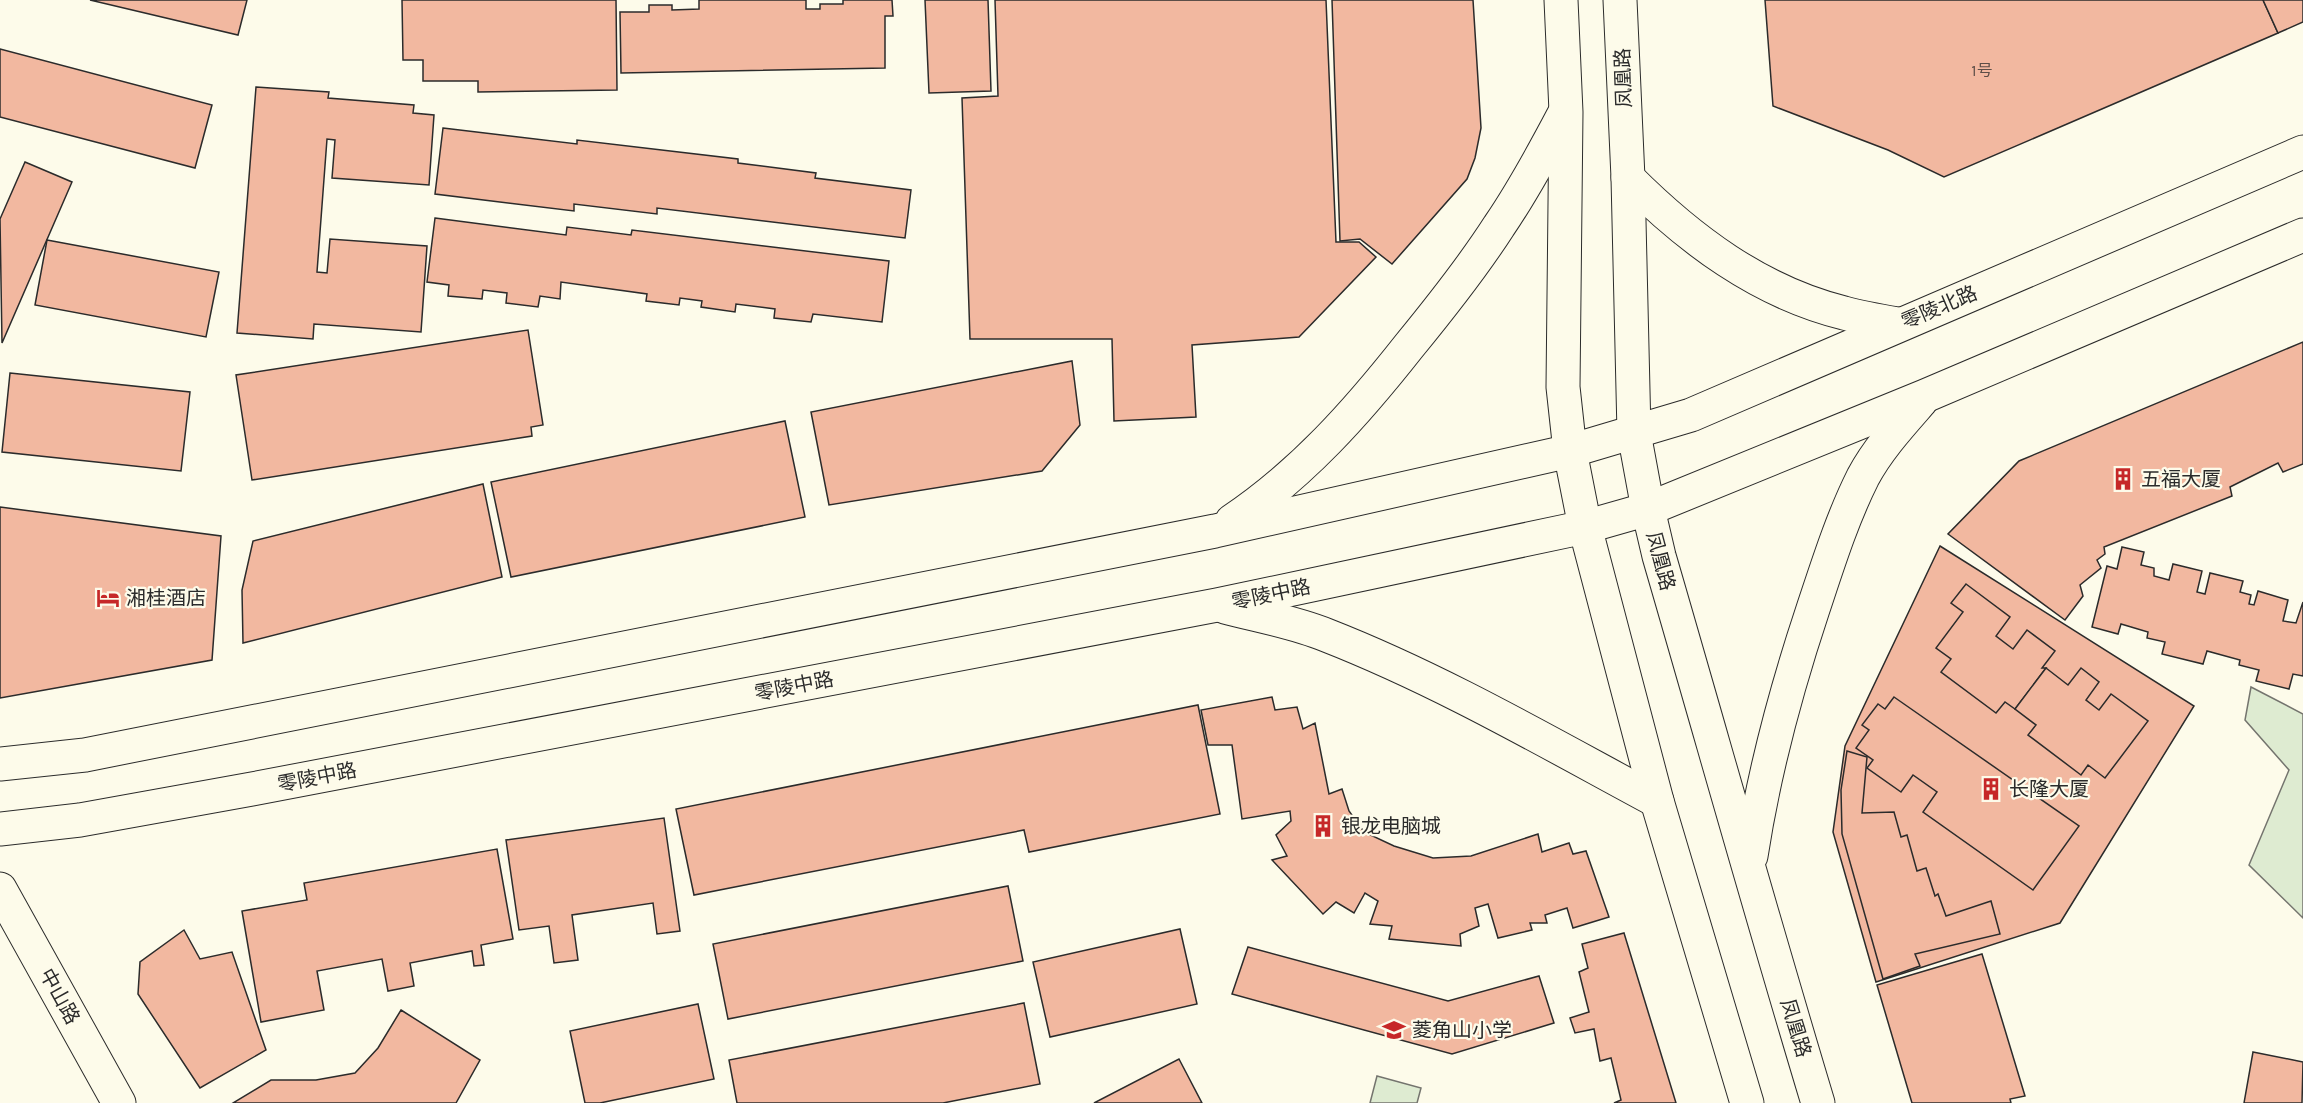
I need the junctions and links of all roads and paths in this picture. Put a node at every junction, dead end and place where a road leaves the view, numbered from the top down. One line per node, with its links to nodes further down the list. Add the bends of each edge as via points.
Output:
1 (1561, 0): 3 (main road)
2 (1620, 0): 5 (main road, 凤凰路)
3 (1566, 112): 10 (main road, via 1563,387); 13 (main road, via 1500,226 1380,383 1303,466 1263,500)
4 (2303, 152): 7 (main road, 零陵北路)
5 (1628, 178): 7 (main road, via 1662,212 1746,274 1795,297 1843,313); 9 (main road, 凤凰路)
6 (2303, 235): 8 (main road)
7 (1898, 324): 9 (main road, 零陵北路, via 1691,415)
8 (1925, 396): 11 (main road); 18 (main road, via 1864,476 1844,520 1772,743)
9 (1634, 433): 10 (main road, 零陵北路); 11 (main road, 凤凰路)
10 (1570, 452): 12 (main road); 13 (main road)
11 (1648, 509): 12 (main road); 18 (main road, 凤凰路)
12 (1585, 527): 14 (main road, 零陵中路); 16 (main road)
13 (1215, 531): 15 (main road, via 85,755)
14 (1217, 605): 16 (main road, via 1324,634 1375,656 1446,689); 17 (main road, 零陵中路, via 264,787 80,820)
15 (0, 764)
16 (1657, 801): 21 (main road)
17 (0, 829)
18 (1750, 866): 22 (main road, 凤凰路)
19 (0, 889): 20 (main road, 中山路)
20 (119, 1103)
21 (1747, 1103)
22 (1818, 1103)

